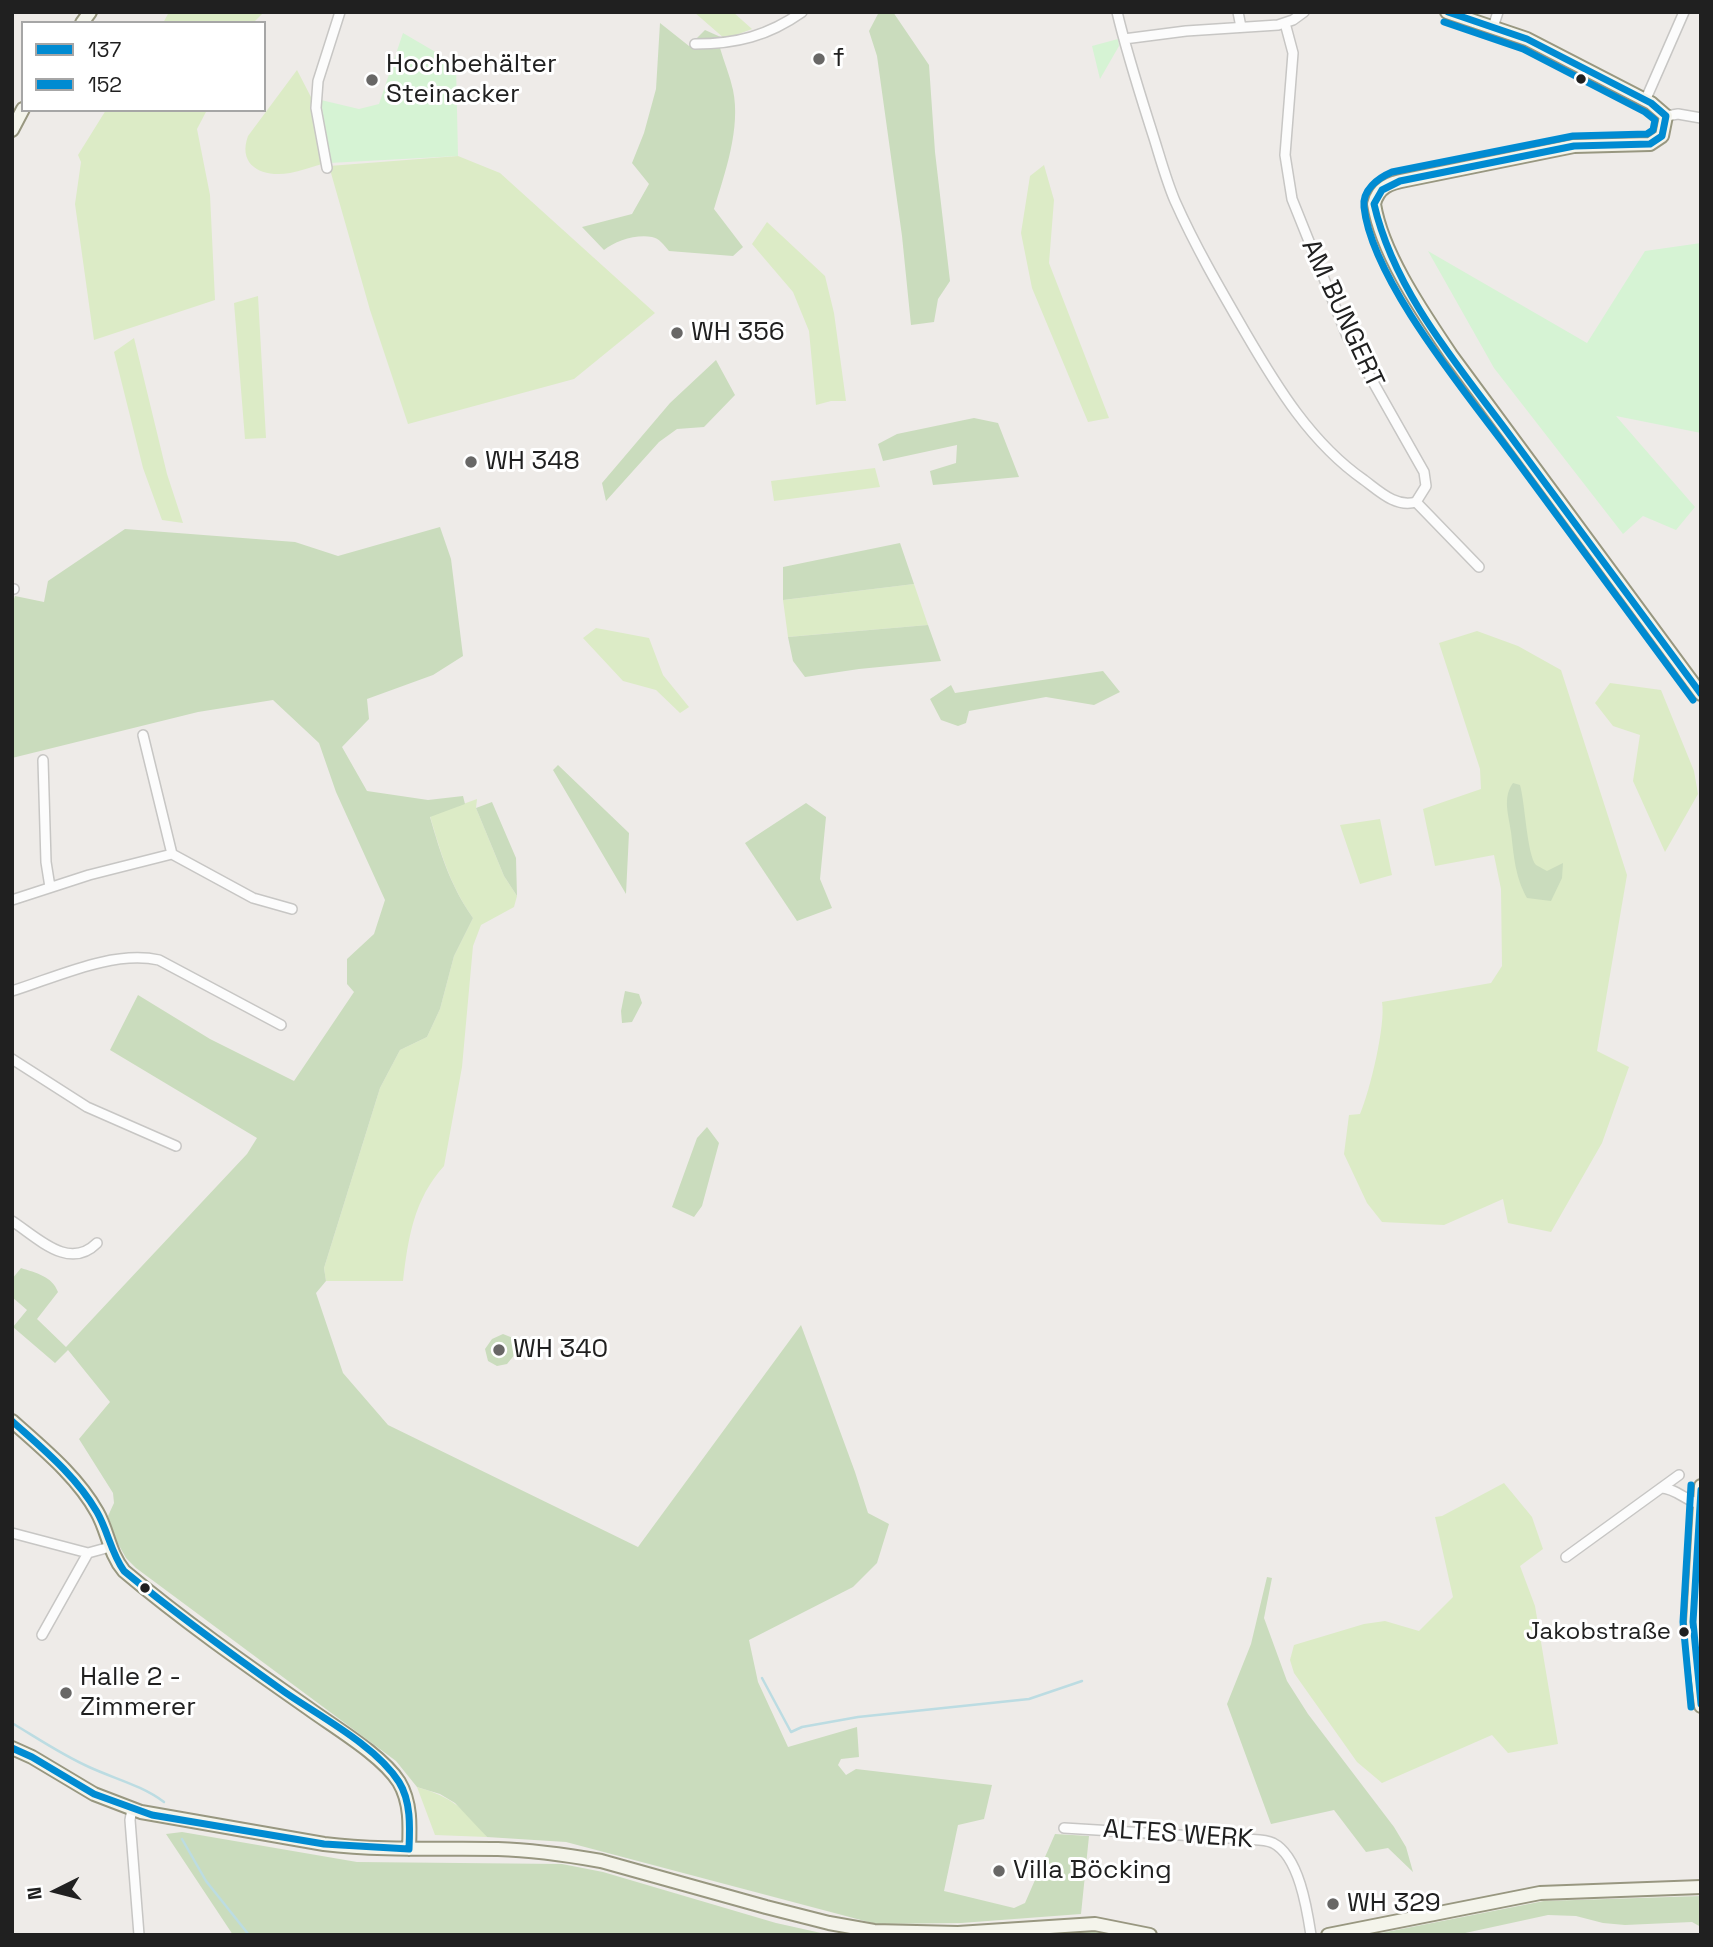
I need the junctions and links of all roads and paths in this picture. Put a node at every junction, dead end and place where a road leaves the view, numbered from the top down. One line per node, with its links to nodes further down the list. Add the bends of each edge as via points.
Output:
1 (340, 12): 19 (street, via 318,81 316,108)
2 (802, 12): 13 (street, via 755,36 725,44)
3 (1117, 12): 12 (street)
4 (1238, 12): 10 (street)
5 (1304, 12): 9 (street)
6 (1447, 12): 11 (street)
7 (1498, 12): 11 (street)
8 (1684, 12): 14 (street)
9 (1285, 23): 10 (street); 20 (street, AM BUNGERT, via 1293,53 1284,155 1292,199 1347,336 1424,472 1426,486)
10 (1241, 27): 12 (street)
11 (1493, 27): 14 (street, via 1527,39)
12 (1124, 39): 20 (street, via 1175,200 1206,266 1262,362 1298,417 1331,452 1388,496 1404,505)
13 (695, 44)
14 (1644, 101): 16 (street)
15 (21, 112): 18 (street)
16 (1666, 116): 17 (street); 22 (street, via 1662,136 1650,144 1563,148 1394,182 1377,195 1375,210 1388,248 1423,313)
17 (1701, 118)
18 (12, 130)
19 (327, 168)
20 (1416, 502): 21 (street)
21 (1479, 567)
22 (1701, 694)
23 (143, 735): 25 (street)
24 (43, 760): 26 (street)
25 (172, 854): 26 (street); 28 (street, via 253,898)
26 (50, 887): 27 (street)
27 (12, 900)
28 (292, 909)
29 (12, 991): 30 (street, via 110,961 144,957 159,960)
30 (281, 1025)
31 (12, 1059): 32 (street, via 87,1107)
32 (176, 1146)
33 (12, 1221): 34 (street, via 66,1254 78,1255)
34 (97, 1242)
35 (12, 1421): 41 (street, via 76,1482 102,1521)
36 (1679, 1475): 38 (street)
37 (1701, 1486): 39 (street)
38 (1659, 1488): 39 (street, via 1670,1488); 43 (street)
39 (1699, 1504): 44 (street)
40 (12, 1533): 42 (street)
41 (110, 1548): 42 (street); 50 (street, via 123,1570 181,1616 389,1769 407,1801)
42 (88, 1553): 45 (street)
43 (1566, 1557)
44 (1698, 1584): 46 (street, via 1694,1648)
45 (42, 1635)
46 (1701, 1706)
47 (12, 1748): 48 (street, via 94,1794)
48 (132, 1809): 50 (street, via 324,1844); 52 (street)
49 (1064, 1828): 54 (street, ALTES WERK, via 1275,1844 1290,1862 1301,1887)
50 (409, 1849): 53 (street, via 565,1854 874,1931 958,1933 1095,1924)
51 (1701, 1886): 55 (street, via 1541,1894)
52 (139, 1935)
53 (1150, 1935)
54 (1311, 1935)
55 (1328, 1935)

